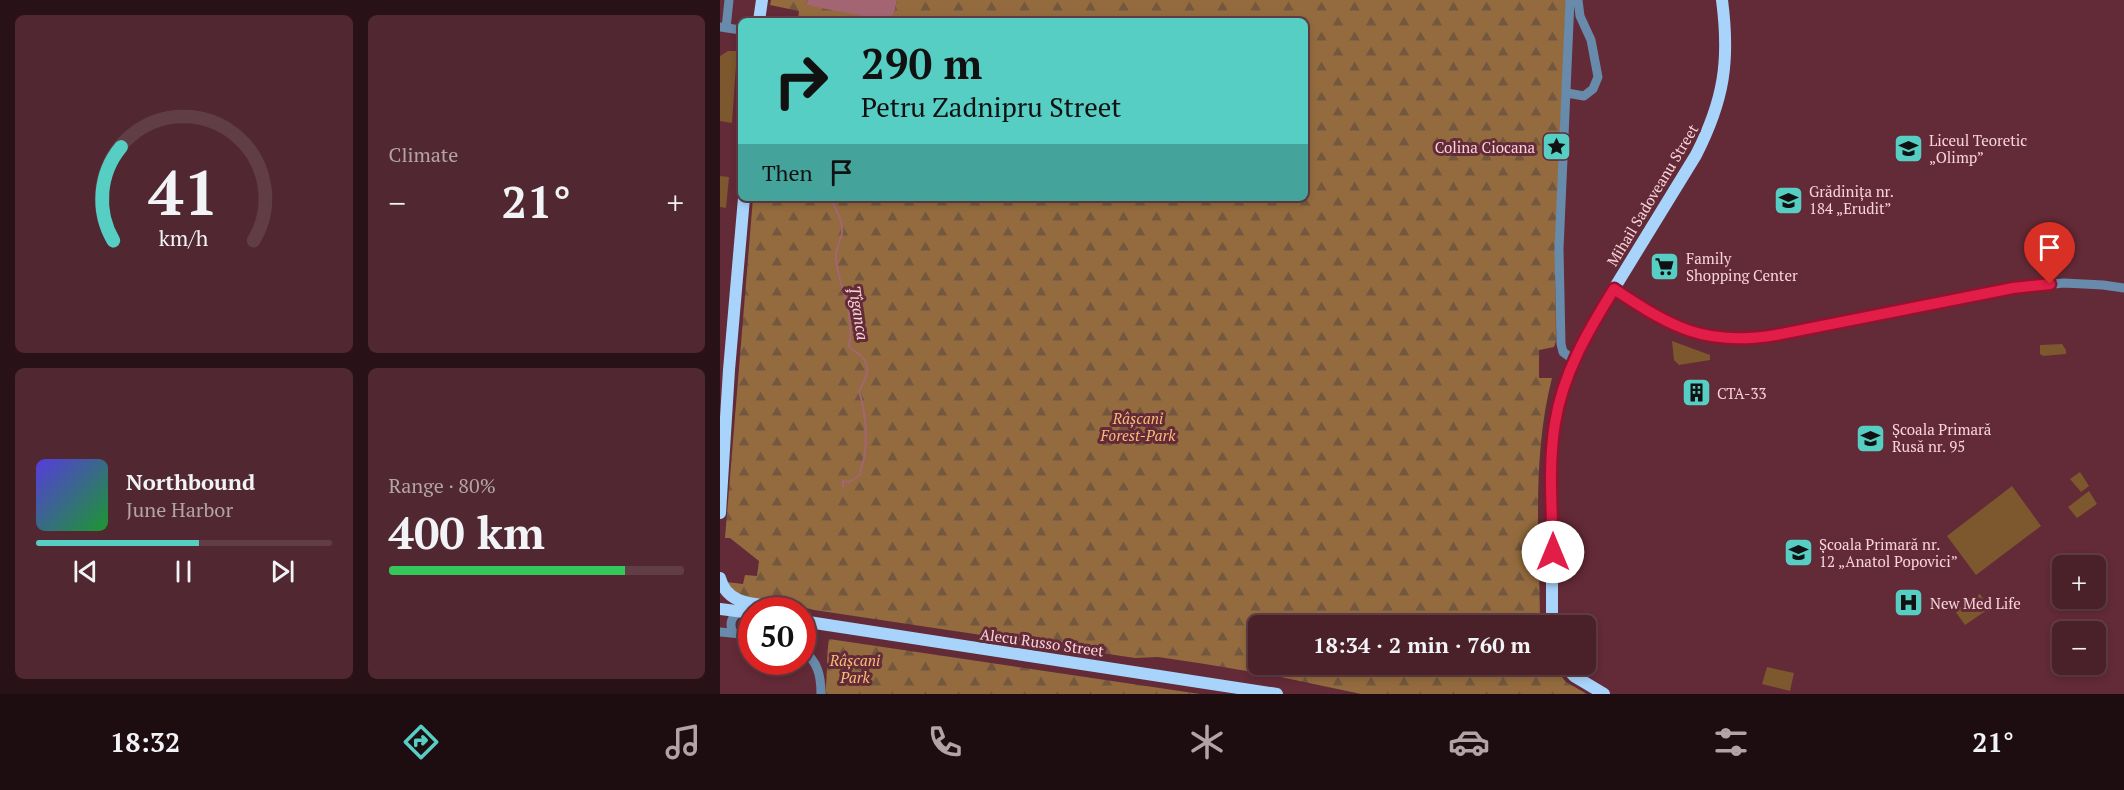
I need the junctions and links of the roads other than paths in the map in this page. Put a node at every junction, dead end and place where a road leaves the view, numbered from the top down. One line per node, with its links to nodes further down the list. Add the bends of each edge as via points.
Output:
1 (729, 0): 7 (street)
2 (762, 0): 6 (main road)
3 (1570, 0): 9 (street)
4 (1578, 0): 9 (street, via 1598,77 1593,89 1584,96)
5 (1722, 0): 12 (main road, Mihail Sadoveanu Street, via 1726,60 1714,116 1696,155)
6 (759, 18)
7 (723, 28): 8 (street)
8 (738, 30)
9 (1567, 93): 13 (street, via 1559,249 1561,344 1563,352)
10 (744, 201): 14 (main road)
11 (2124, 288): 12 (street, via 2084,283 2024,287 1739,339 1686,330)
12 (1614, 289): 13 (main road, Mihail Sadoveanu Street)
13 (1574, 360): 20 (main road, Mihail Sadoveanu Street, via 1558,406 1553,436)
14 (720, 513)
15 (720, 578): 16 (main road, via 726,591)
16 (738, 600)
17 (720, 609): 18 (main road)
18 (738, 611)
19 (738, 614): 24 (street, via 731,621)
20 (1552, 615)
21 (816, 622): 23 (main road)
22 (816, 623): 23 (main road, Alecu Russo Street)
23 (821, 624): 30 (main road, Alecu Russo Street)
24 (738, 629)
25 (720, 632): 26 (street)
26 (738, 634)
27 (816, 663): 29 (street)
28 (1573, 675): 31 (main road)
29 (821, 694)
30 (1277, 694)
31 (1604, 694)

